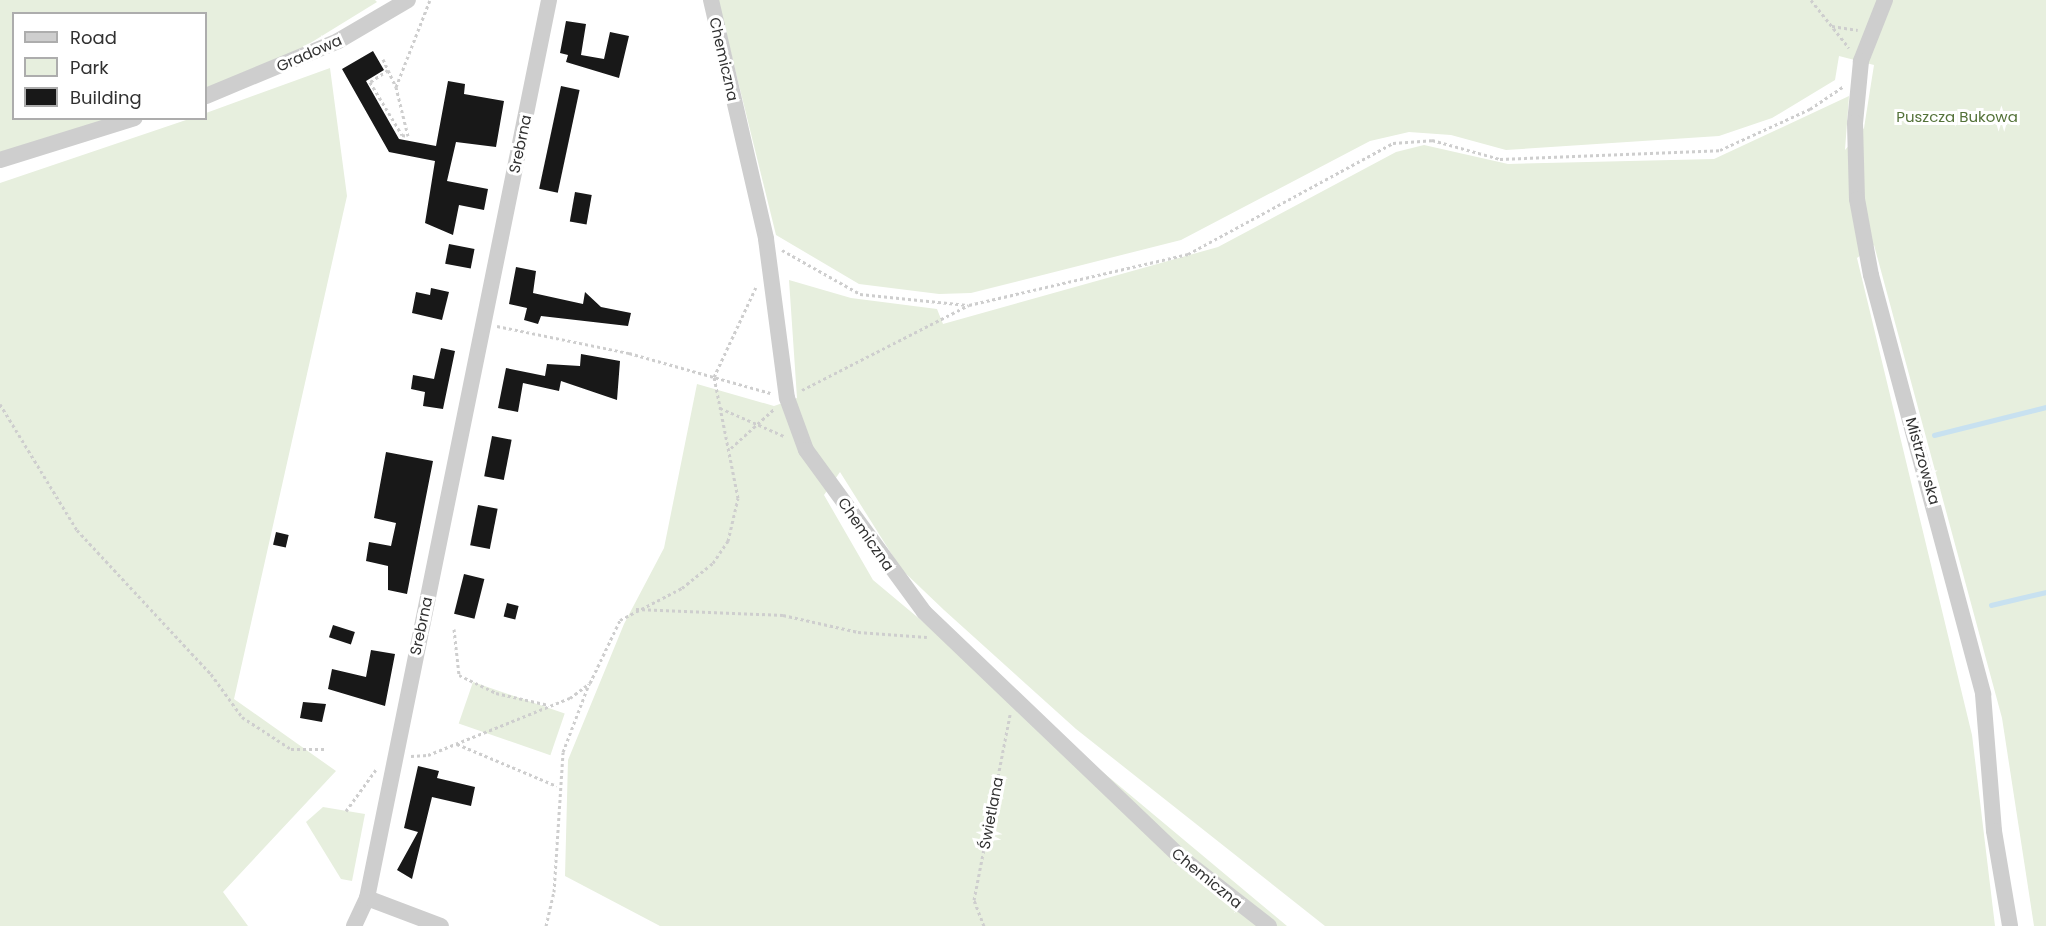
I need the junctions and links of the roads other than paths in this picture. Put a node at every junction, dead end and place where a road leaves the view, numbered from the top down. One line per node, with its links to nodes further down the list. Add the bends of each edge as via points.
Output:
1 (408, 0): 5 (street, Gradowa, via 338,41)
2 (549, 0): 8 (street, Srebrna, via 387,760)
3 (711, 0): 11 (street, Chemiczna, via 766,239 787,398 806,450 905,589 1012,699 1179,856)
4 (1885, 0): 12 (street, Mistrzowska, via 1861,61 1855,123 1858,210 1983,694 1994,831)
5 (207, 96)
6 (129, 120): 7 (street)
7 (0, 160)
8 (367, 898): 9 (street, Srebrna); 10 (street)
9 (354, 926)
10 (441, 926)
11 (1269, 926)
12 (2010, 926)

